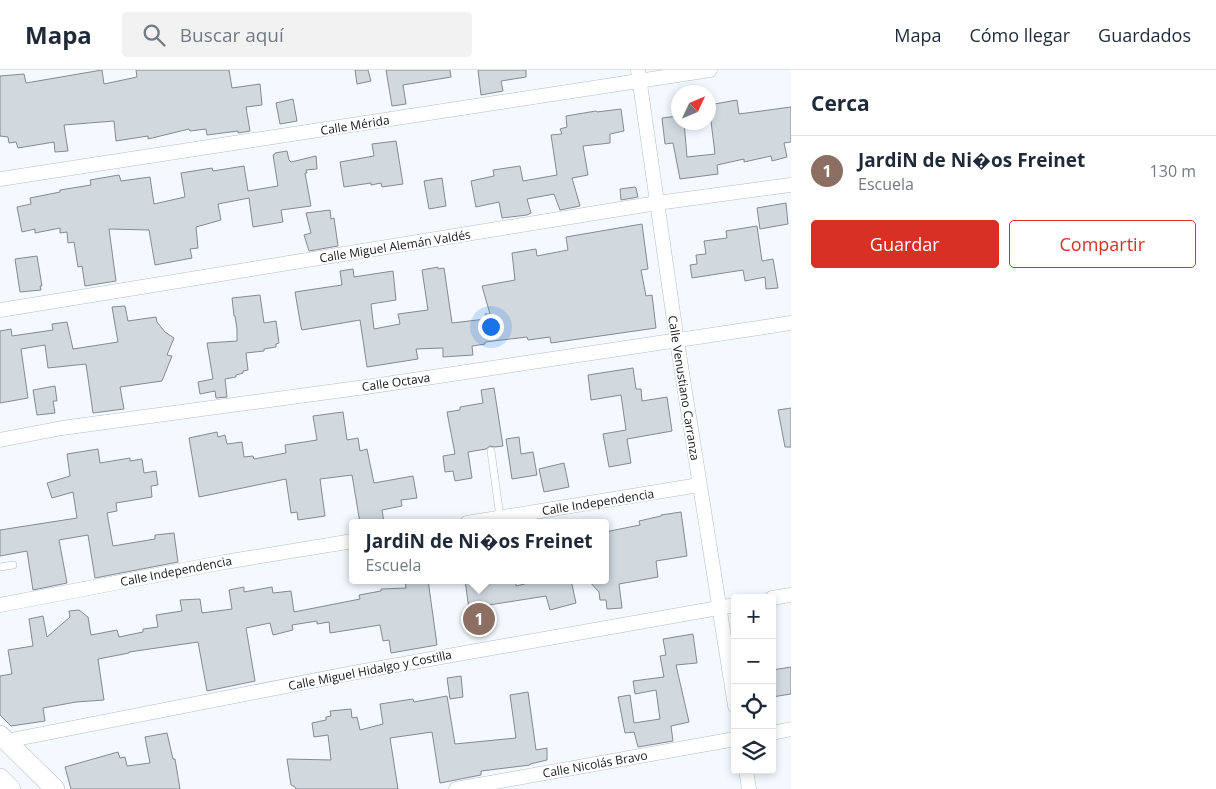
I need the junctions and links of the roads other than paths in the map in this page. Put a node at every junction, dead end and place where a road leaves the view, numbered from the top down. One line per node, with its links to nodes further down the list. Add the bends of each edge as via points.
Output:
1 (710, 70): 2 (street, Calle Mérida)
2 (639, 75): 3 (street, Calle Mérida); 5 (street, Calle Venustiano Carranza)
3 (0, 179)
4 (790, 185): 5 (street, Calle Miguel Alemán Valdés)
5 (657, 203): 6 (street, Calle Miguel Alemán Valdés); 8 (street, Calle Venustiano Carranza)
6 (0, 310)
7 (791, 323): 8 (street, Calle Octava)
8 (677, 341): 9 (street, Calle Octava, via 62,428); 11 (street, Calle Venustiano Carranza)
9 (0, 440)
10 (491, 451): 12 (lane)
11 (699, 485): 12 (street, Calle Independencia); 21 (street, Calle Venustiano Carranza)
12 (500, 517): 13 (street, Calle Independencia)
13 (489, 519)
14 (349, 542): 19 (street, Calle Independencia)
15 (12, 565): 16 (lane)
16 (0, 567)
17 (791, 595): 18 (street)
18 (776, 597)
19 (0, 605)
20 (731, 605): 21 (street, Calle Miguel Hidalgo y Costilla)
21 (718, 607): 22 (street, Calle Venustiano Carranza); 25 (street, Calle Miguel Hidalgo y Costilla)
22 (731, 684)
23 (791, 729): 24 (street)
24 (776, 731)
25 (3, 738): 30 (main road)
26 (731, 740): 31 (street, Calle Nicolás Bravo)
27 (747, 774): 32 (street)
28 (0, 778): 29 (main road)
29 (11, 789)
30 (55, 789)
31 (456, 789)
32 (749, 789)

